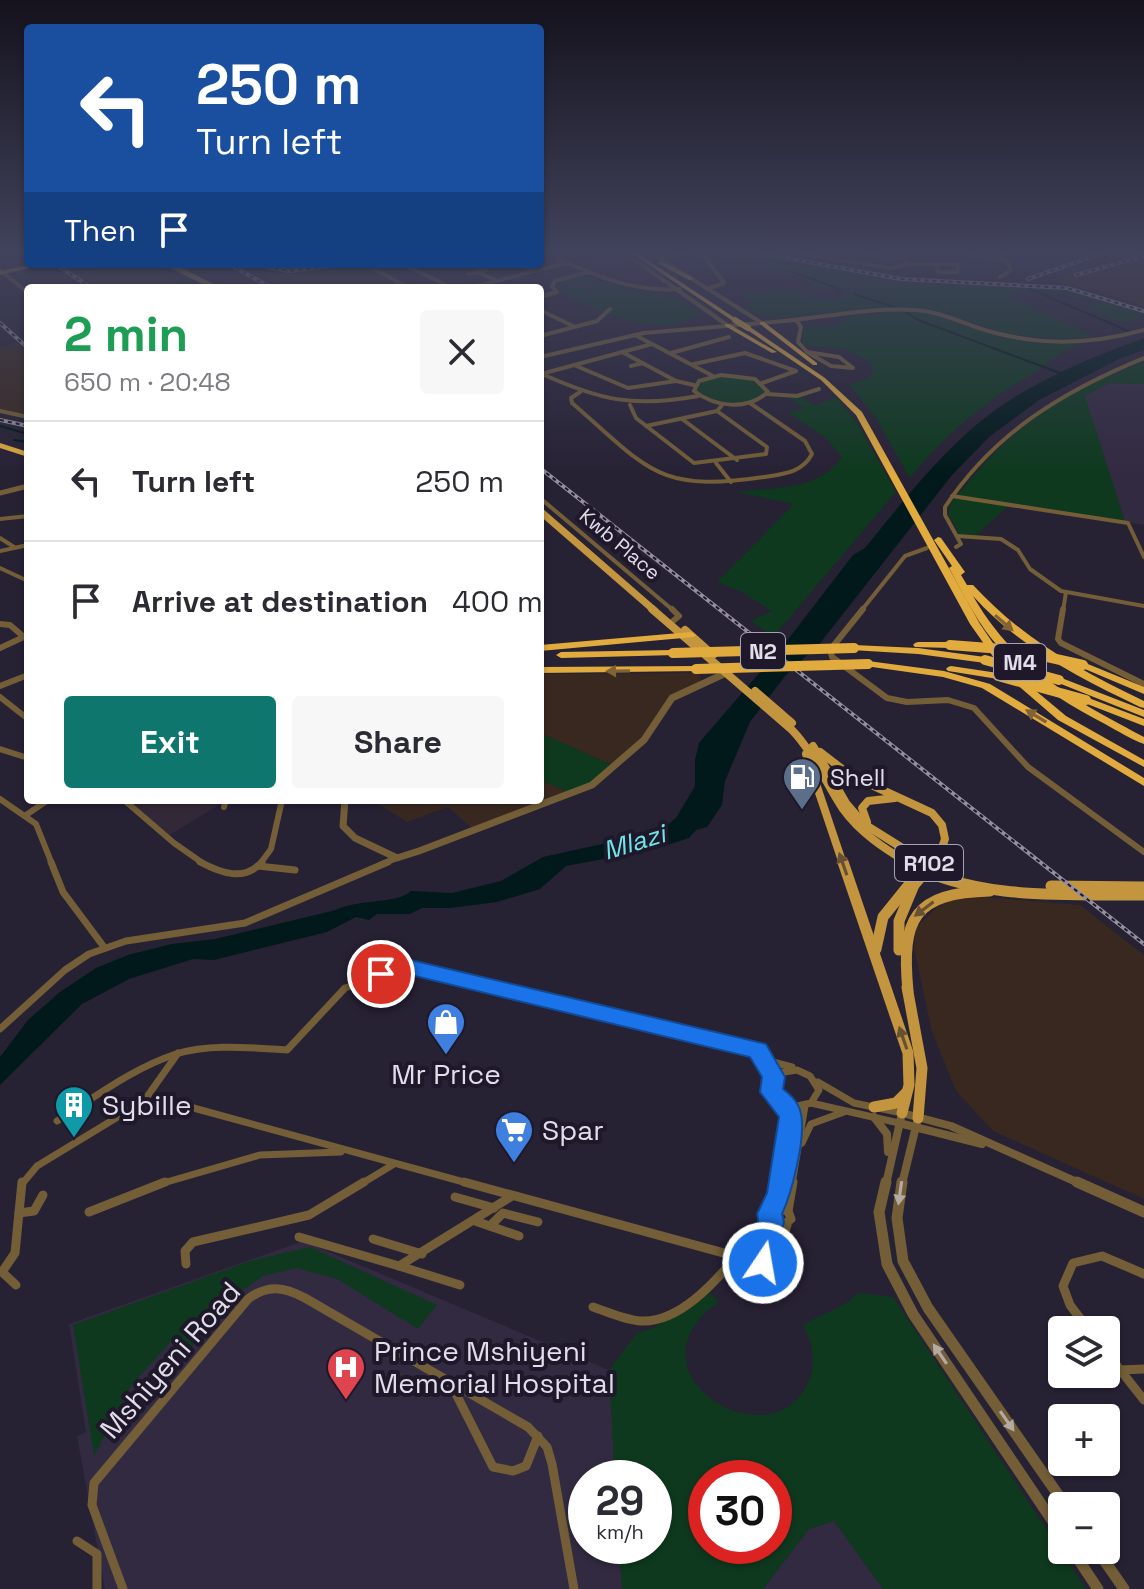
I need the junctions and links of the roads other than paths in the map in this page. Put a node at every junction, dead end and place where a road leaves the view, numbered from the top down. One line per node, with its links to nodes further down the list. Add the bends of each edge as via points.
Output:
1 (575, 327): 10 (street)
2 (671, 327): 17 (street)
3 (700, 327): 11 (street)
4 (732, 327): 27 (highway)
5 (760, 327): 27 (highway, M4)
6 (760, 327): 46 (highway, M4, via 840,387 875,426)
7 (801, 327): 15 (street, via 798,344)
8 (980, 327): 9 (street, via 1038,339 1098,340)
9 (1144, 330)
10 (544, 335)
11 (635, 335): 13 (street); 18 (street)
12 (729, 337): 16 (street)
13 (652, 344): 14 (street); 16 (street)
14 (621, 352): 20 (street); 22 (street)
15 (806, 352): 15 (street, via 845,370 853,368 836,355)
16 (671, 353): 21 (street)
17 (544, 355)
18 (544, 355)
19 (1144, 358): 52 (street, via 1080,386 1022,423 979,462)
20 (643, 363): 23 (street); 28 (street)
21 (694, 364): 26 (street); 29 (street, via 745,353 796,371)
22 (574, 365): 24 (street); 28 (street, via 630,389)
23 (631, 366)
24 (544, 373)
25 (544, 375): 32 (street)
26 (713, 376): 29 (street, via 739,375); 30 (street)
27 (823, 379): 46 (highway, M4, via 859,414)
28 (676, 381): 30 (street)
29 (762, 383): 33 (street)
30 (694, 385): 34 (street)
31 (819, 389): 33 (street, via 797,396)
32 (580, 392): 37 (street); 49 (street, via 572,403 661,476 696,484)
33 (767, 394): 35 (street)
34 (698, 396): 36 (street); 37 (street)
35 (750, 403): 36 (street); 49 (street, via 805,441 811,457 786,474)
36 (723, 404): 39 (street)
37 (630, 405): 42 (street)
38 (0, 411): 40 (street)
39 (717, 411): 41 (street); 47 (street, via 768,449 760,457)
40 (24, 416)
41 (682, 418): 42 (street); 47 (street)
42 (646, 426): 48 (street, via 692,462)
43 (0, 442): 44 (highway); 45 (highway)
44 (24, 447)
45 (24, 453)
46 (888, 456): 60 (highway, M4)
47 (737, 460): 48 (street)
48 (716, 463): 49 (street)
49 (731, 482)
50 (24, 489): 51 (street)
51 (2, 493)
52 (952, 496): 58 (street, via 944,512); 65 (street, via 1128,523)
53 (544, 502): 70 (street, Kwb Place)
54 (544, 508): 70 (main road, R102)
55 (544, 514): 70 (main road, R102)
56 (24, 516): 57 (street)
57 (1, 519)
58 (957, 536): 63 (street, via 961,545); 68 (street, via 1001,539 1018,550 1030,569)
59 (0, 538): 62 (street)
60 (932, 543): 88 (highway, one-way to 88, via 1010,628 1046,655); 92 (highway, M4, via 997,658); 95 (highway, M4, via 1013,655 1074,702); 109 (street, via 903,557 830,650 832,657 887,698 948,700 974,708 1028,767)
61 (24, 546): 62 (street)
62 (14, 547): 64 (street)
63 (956, 547)
64 (0, 551)
65 (1144, 557)
66 (0, 568): 67 (street)
67 (24, 579)
68 (1066, 592): 69 (street); 84 (street, via 1061,643)
69 (1144, 606)
70 (675, 621): 73 (main road, R102); 75 (highway)
71 (0, 624): 72 (street)
72 (24, 635)
73 (687, 636): 75 (highway); 82 (main road, R102)
74 (24, 637): 76 (street)
75 (659, 639): 78 (highway)
76 (0, 648)
77 (854, 648): 79 (highway, N2, bridge); 86 (highway, bridge, via 950,645 1015,650 1083,665); 89 (highway, N2, bridge, via 985,660 1059,680)
78 (544, 651)
79 (544, 651)
80 (868, 664): 81 (highway, N2, one-way to 81, bridge); 93 (highway, N2, bridge, via 998,676 1086,700); 99 (highway, one-way to 80, via 986,686 944,674)
81 (544, 670)
82 (731, 675): 91 (main road, R102); 101 (street, via 672,698 644,740 592,785)
83 (24, 677): 85 (street)
84 (1144, 684)
85 (0, 686)
86 (1144, 691)
87 (0, 697): 90 (street)
88 (1144, 704)
89 (1144, 714)
90 (24, 715)
91 (777, 715): 94 (main road, R102); 116 (main road, R102, via 808,747 852,821 895,853 981,885); 119 (main road, one-way to 91, via 807,757)
92 (1062, 718): 98 (highway, M4); 99 (highway)
93 (1144, 723)
94 (804, 735): 108 (main road, R102, via 846,803); 110 (main road, via 850,775 933,814 944,833)
95 (1144, 741)
96 (0, 749): 97 (street)
97 (24, 757)
98 (1144, 764)
99 (1144, 780)
100 (0, 799): 107 (street)
101 (544, 803)
102 (42, 804): 107 (street)
103 (129, 804): 112 (street, via 212,871 238,875)
104 (281, 804): 112 (street, via 269,854)
105 (344, 804): 111 (street, via 346,832)
106 (541, 804): 111 (street)
107 (26, 815): 118 (street, via 38,828 63,892)
108 (875, 833): 110 (main road, via 863,815 865,803 887,797 903,801 934,819 941,834); 115 (main road, R102, via 913,856 978,879 1039,886)
109 (1144, 852)
110 (937, 855): 114 (main road, bridge)
111 (397, 858): 118 (street, via 255,920)
112 (258, 866): 113 (street)
113 (295, 870)
114 (913, 884): 119 (main road, via 879,926); 120 (main road, via 898,933)
115 (1144, 887)
116 (1081, 894): 117 (main road, R102); 120 (main road, one-way to 120, via 965,892 925,905 905,929)
117 (1144, 895)
118 (104, 947): 121 (street, via 71,965)
119 (878, 964): 127 (main road, one-way to 119, via 908,1053)
120 (908, 991): 135 (main road, via 924,1074)
121 (0, 1029)
122 (178, 1053): 123 (street, via 234,1047 287,1050 345,988 407,967 745,1045); 134 (street, via 137,1071); 148 (street, via 144,1101 25,1175)
123 (765, 1060): 124 (street); 125 (street)
124 (797, 1070): 125 (street); 126 (street)
125 (773, 1077): 128 (street, via 772,1092)
126 (815, 1080): 129 (street, via 818,1095); 132 (street)
127 (908, 1090): 132 (main road, via 896,1103); 133 (main road)
128 (787, 1105): 129 (street); 144 (street, via 791,1117)
129 (808, 1105): 131 (street); 136 (street)
130 (190, 1107): 137 (street)
131 (847, 1111): 132 (street); 136 (street, via 811,1124)
132 (874, 1112): 133 (street); 139 (street, via 889,1140)
133 (901, 1118): 135 (street); 139 (street)
134 (57, 1121)
135 (917, 1123): 147 (street, via 988,1145); 172 (street, one-way to 172, via 897,1208 903,1261 928,1308)
136 (799, 1149): 145 (street)
137 (349, 1152): 138 (street); 146 (street, via 241,1159)
138 (394, 1164): 141 (street); 160 (street, via 309,1215 193,1242 185,1251)
139 (887, 1170): 173 (street, one-way to 139, via 893,1276 880,1234)
140 (43, 1195): 148 (street, via 34,1211)
141 (512, 1196): 143 (street); 158 (street)
142 (455, 1197): 143 (street)
143 (494, 1208): 149 (street)
144 (775, 1208): 145 (street); 151 (street, via 769,1214)
145 (788, 1211): 152 (street)
146 (89, 1212)
147 (1144, 1212)
148 (19, 1213): 163 (street, via 15,1253 2,1272)
149 (475, 1221): 153 (street); 157 (street)
150 (538, 1222): 153 (street, via 503,1213)
151 (772, 1222): 152 (street); 159 (street)
152 (787, 1225): 159 (street, via 775,1267)
153 (490, 1226): 154 (street)
154 (519, 1236)
155 (299, 1237): 161 (street)
156 (373, 1239): 157 (street)
157 (422, 1254): 161 (street)
158 (737, 1256): 159 (street); 165 (street, via 710,1285 667,1315 644,1322)
159 (763, 1263)
160 (186, 1264)
161 (399, 1266): 164 (street)
162 (1144, 1274): 166 (street, via 1102,1256 1073,1263 1063,1286)
163 (16, 1285)
164 (460, 1285)
165 (593, 1307)
166 (1078, 1316)
167 (1144, 1369): 168 (street)
168 (1120, 1370): 170 (street)
169 (450, 1382): 171 (street, Mshiyeni Road); 171 (street, via 493,1467 513,1471 526,1466); 178 (street, Mshiyeni Road, via 287,1288 255,1293 94,1483 92,1505)
170 (1144, 1400)
171 (538, 1436): 179 (street, via 552,1464)
172 (1056, 1492)
173 (1048, 1514)
174 (77, 1541): 177 (street, via 97,1554)
175 (1081, 1564): 180 (street)
176 (1107, 1564): 181 (street)
177 (97, 1589)
178 (123, 1589)
179 (574, 1589)
180 (1098, 1589)
181 (1124, 1589)

